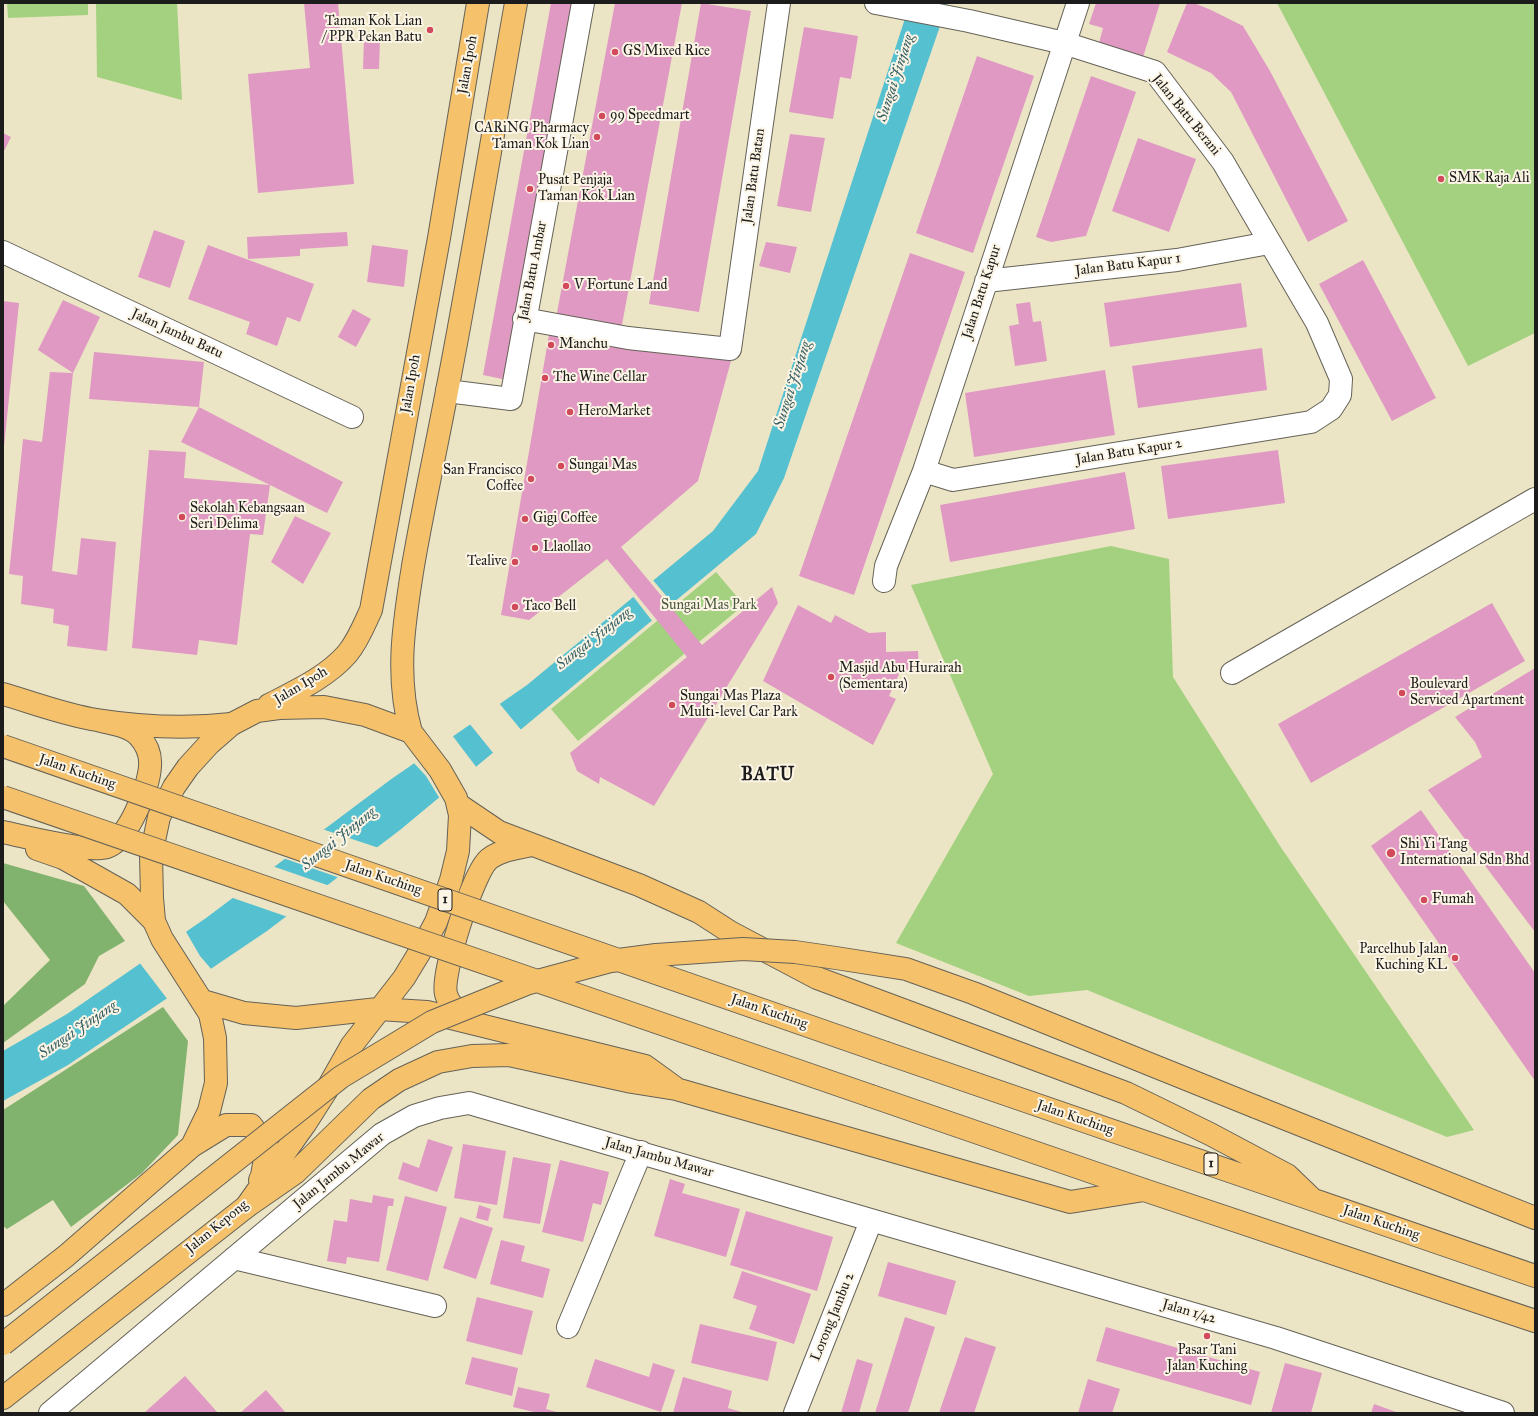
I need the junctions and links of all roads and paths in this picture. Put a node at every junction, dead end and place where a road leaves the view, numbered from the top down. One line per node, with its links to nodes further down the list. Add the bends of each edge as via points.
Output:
1 (478, 3): 20 (main road, Jalan Ipoh, via 439,238 371,610 361,633 343,658 314,681)
2 (516, 3): 12 (main road)
3 (583, 3): 11 (street, Jalan Batu Ambar)
4 (779, 3): 11 (street, Jalan Batu Batan, via 730,349 628,338)
5 (1078, 3): 7 (street, Jalan Batu Kapur)
6 (885, 5): 7 (street, Jalan Batu Berani)
7 (1064, 43): 8 (street, Jalan Batu Berani, via 1155,72 1223,162); 10 (street, Jalan Batu Kapur)
8 (1269, 242): 10 (street, Jalan Batu Kapur 1, via 1177,260); 13 (street, Jalan Batu Berani, via 1317,323 1341,379 1340,395)
9 (3, 252): 14 (street, Jalan Jambu Batu)
10 (986, 281): 15 (street, Jalan Batu Kapur)
11 (524, 319): 12 (street, Jalan Batu Ambar, via 511,399)
12 (447, 391): 23 (main road, via 420,525 404,629 401,684 406,715)
13 (1331, 409): 15 (street, Jalan Batu Kapur 2, via 1311,422 953,480)
14 (352, 416)
15 (924, 471): 17 (street, Jalan Batu Kapur, via 886,566)
16 (1535, 499): 18 (street)
17 (884, 581)
18 (1232, 673)
19 (3, 694): 21 (main road)
20 (257, 711): 22 (main road, Jalan Ipoh); 23 (main road, via 301,706 324,707 365,715)
21 (97, 720): 22 (main road, via 166,727); 27 (main road, via 129,728 143,742 150,757 144,795 117,842 92,849)
22 (232, 724): 30 (main road, via 188,767 174,787 159,818 151,855)
23 (414, 736): 26 (main road, via 440,770)
24 (3, 746): 38 (main road, Jalan Kuching / 1, bridge)
25 (3, 797): 37 (main road, bridge)
26 (457, 801): 29 (main road, via 499,832); 32 (main road, Jalan Kepong, via 460,829 458,851 442,905 421,950 404,978)
27 (3, 832)
28 (3, 838): 30 (main road, via 63,858 94,874 127,894)
29 (532, 845): 33 (main road, via 504,851 488,860 466,905 454,943 446,982 448,1000 466,1018); 38 (main road, via 639,885 699,912 730,932 817,978 1126,1093 1287,1175)
30 (158, 930): 31 (main road)
31 (203, 1001): 32 (main road, via 244,1013 296,1018); 35 (main road, via 210,1014 215,1038 216,1083 209,1111)
32 (378, 1009): 33 (main road, via 427,1012); 39 (main road, Jalan Kepong, via 352,1045 305,1124)
33 (482, 1026): 34 (main road, via 645,1066)
34 (676, 1089): 37 (main road, via 1070,1202); 39 (main road, via 509,1055 472,1056 438,1062 399,1080 371,1099 295,1173)
35 (192, 1146): 39 (main road, via 226,1125 251,1125 267,1146 262,1176); 44 (main road, via 66,1256)
36 (641, 1152): 41 (street, Jalan Jambu Mawar); 42 (street, Jalan Jambu Mawar, via 469,1103 440,1108 414,1116 382,1134); 47 (street)
37 (1144, 1190): 46 (main road)
38 (1312, 1199): 43 (main road, Jalan Kuching / 1)
39 (246, 1207): 49 (main road, Jalan Kepong)
40 (1535, 1218): 48 (main road, bridge, via 973,993 906,969 822,956 743,949 656,954 612,961 520,986 432,1022 393,1045 341,1077)
41 (871, 1221): 51 (street, Lorong Jambu 2); 52 (street, Jalan 1/42, via 1276,1338)
42 (234, 1258): 45 (street); 50 (street, Jalan Jambu Mawar)
43 (1535, 1276)
44 (3, 1305)
45 (435, 1306)
46 (1535, 1321)
47 (568, 1327)
48 (3, 1344)
49 (3, 1398)
50 (50, 1413)
51 (795, 1413)
52 (1503, 1413)

